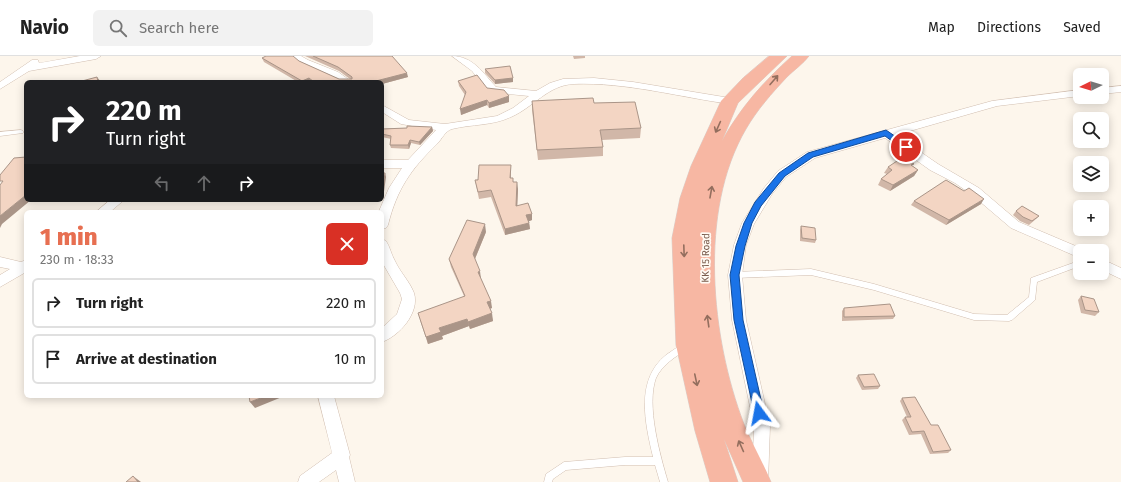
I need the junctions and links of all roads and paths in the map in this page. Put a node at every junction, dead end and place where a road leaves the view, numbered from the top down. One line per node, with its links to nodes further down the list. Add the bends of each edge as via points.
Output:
1 (42, 56): 7 (street)
2 (96, 56): 7 (street)
3 (296, 56): 8 (street, via 303,63 326,69)
4 (457, 56): 12 (street, via 474,69 493,90)
5 (779, 56): 14 (highway)
6 (801, 56): 45 (highway, KK 15 Road, one-way to 6, via 731,424 718,382 712,351 706,306 707,217 712,184 737,128 778,76)
7 (28, 68): 9 (street)
8 (344, 80)
9 (0, 86)
10 (1121, 89): 11 (street)
11 (1109, 90)
12 (536, 94): 14 (street, via 557,84 572,81 603,82 632,84); 16 (street, via 515,111 501,118)
13 (1073, 94): 18 (street, via 996,103)
14 (730, 101): 36 (highway, one-way to 36, via 701,166 690,198 683,238)
15 (384, 109): 16 (street, via 405,122)
16 (446, 128): 21 (street)
17 (21, 132): 19 (lane)
18 (886, 133): 25 (street, via 934,167 975,191 1015,225); 33 (street, via 810,155 782,174 758,204 748,223 740,246)
19 (0, 134)
20 (384, 164): 21 (street)
21 (409, 164): 24 (street, via 388,202)
22 (115, 202): 23 (street)
23 (105, 210)
24 (384, 217)
25 (1073, 251)
26 (384, 252): 35 (street, via 408,298 408,307 403,316)
27 (0, 262): 28 (street)
28 (24, 266)
29 (1073, 266): 33 (lane, via 1034,280 1032,298 1009,318 974,317 874,287 811,272)
30 (24, 267): 34 (street)
31 (1109, 268): 32 (street)
32 (1121, 274)
33 (735, 275): 45 (street, via 739,320 762,426 762,457)
34 (0, 282)
35 (384, 334)
36 (688, 345): 39 (lane, via 668,356 652,378 648,400); 44 (highway, one-way to 44, via 708,431)
37 (327, 398): 38 (street)
38 (342, 455): 40 (street); 41 (street)
39 (657, 461): 42 (lane, via 564,466 549,477); 43 (lane)
40 (306, 482)
41 (347, 482)
42 (548, 482)
43 (664, 482)
44 (724, 482)
45 (758, 482)

